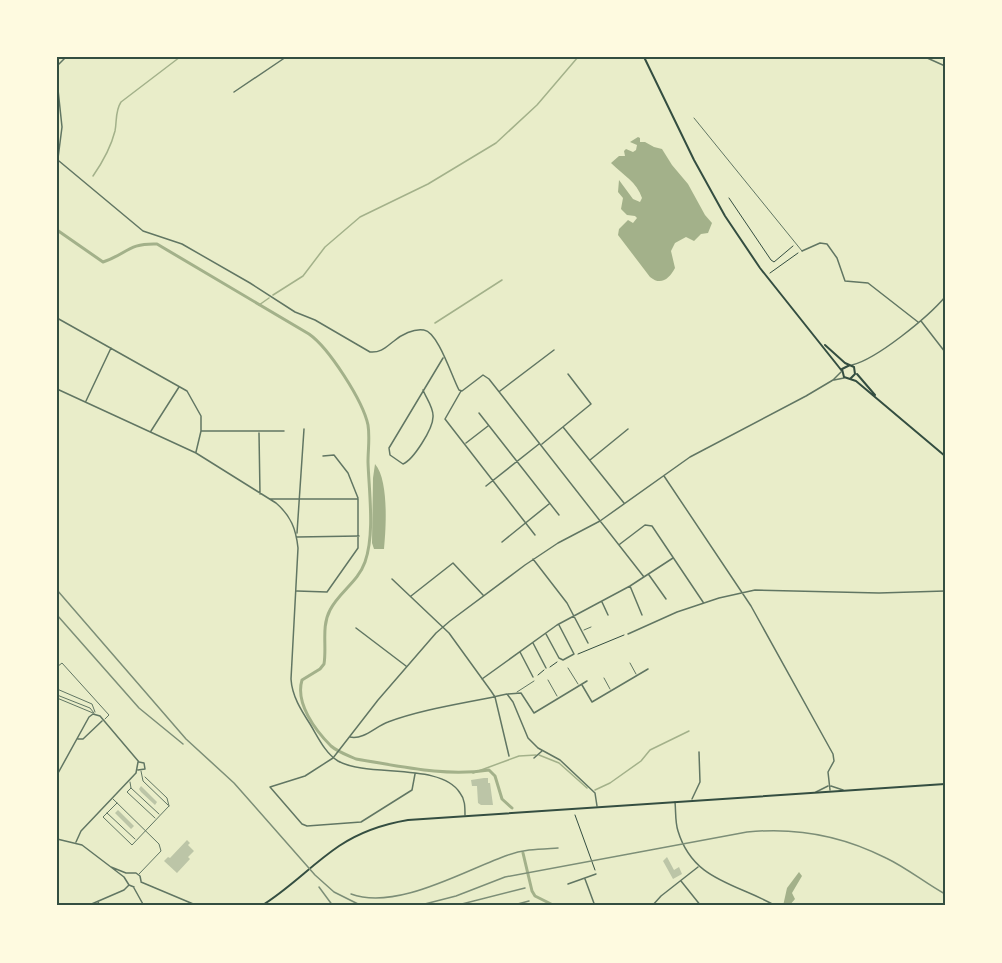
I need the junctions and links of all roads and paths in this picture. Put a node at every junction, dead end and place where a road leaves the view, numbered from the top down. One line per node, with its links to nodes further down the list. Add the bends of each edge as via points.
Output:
1 (66, 57): 5 (street)
2 (286, 57): 8 (street)
3 (644, 57): 20 (main road, via 731,225)
4 (925, 57): 6 (street)
5 (57, 66)
6 (945, 66)
7 (57, 80): 10 (street, via 62,115)
8 (234, 92)
9 (694, 118): 13 (street)
10 (58, 160): 11 (street); 24 (street, via 143,231 182,244 370,352 380,352 401,335 425,330 440,346)
11 (57, 166)
12 (729, 198): 13 (path, via 771,261)
13 (796, 244): 14 (street)
14 (802, 251): 15 (path); 19 (street, via 827,244 845,281 868,283)
15 (770, 273)
16 (945, 297): 18 (street)
17 (57, 318): 21 (street)
18 (920, 320): 19 (street); 23 (street)
19 (918, 322): 25 (street)
20 (818, 340): 26 (main road); 27 (main road)
21 (111, 348): 33 (street); 39 (street)
22 (554, 350): 37 (street)
23 (945, 352)
24 (444, 358): 35 (street); 36 (street)
25 (863, 362): 26 (street); 28 (street)
26 (850, 365): 27 (main road); 28 (main road)
27 (842, 371): 30 (main road); 32 (street)
28 (856, 372): 31 (main road); 38 (main road)
29 (568, 374): 42 (street, via 591,405)
30 (845, 378): 31 (main road); 32 (street)
31 (849, 379): 38 (main road)
32 (833, 380): 56 (street)
33 (180, 386): 45 (street); 46 (street, via 190,393 200,410)
34 (57, 389): 39 (street)
35 (423, 390): 35 (street, via 389,448 390,455 403,464 411,459 432,423 433,412)
36 (460, 391): 37 (street, via 485,375); 49 (street, via 445,419)
37 (500, 392): 50 (street)
38 (881, 401): 53 (main road)
39 (86, 402): 45 (street)
40 (479, 413): 41 (street)
41 (489, 425): 49 (street); 55 (street)
42 (563, 427): 50 (street); 54 (street)
43 (304, 429): 60 (street)
44 (628, 429): 54 (street)
45 (151, 431): 51 (street)
46 (201, 431): 48 (street); 51 (street)
47 (284, 431): 48 (street)
48 (259, 432): 59 (street)
49 (464, 444): 57 (street)
50 (541, 444): 55 (street); 66 (street)
51 (196, 453): 59 (street)
52 (322, 456): 62 (street, via 334,455 348,473)
53 (945, 456)
54 (590, 460): 64 (street)
55 (517, 462): 57 (street); 63 (street)
56 (663, 475): 64 (street); 83 (street)
57 (493, 481): 58 (street); 67 (street)
58 (486, 486)
59 (261, 494): 61 (street)
60 (299, 498): 61 (street); 62 (street); 68 (street)
61 (269, 499): 68 (street, via 286,512)
62 (358, 499): 71 (street)
63 (550, 503): 65 (street); 67 (street)
64 (624, 503): 66 (street)
65 (559, 515)
66 (600, 521): 74 (street); 76 (street)
67 (526, 523): 70 (street); 72 (street)
68 (297, 535): 71 (street); 81 (street)
69 (502, 535): 72 (street)
70 (535, 535)
71 (360, 536): 81 (street, via 358,548 327,592)
72 (506, 539): 73 (street)
73 (502, 542)
74 (619, 545): 75 (street, via 650,525); 78 (street)
75 (673, 558): 77 (street); 88 (street)
76 (533, 559): 84 (street); 91 (street)
77 (648, 574): 78 (street); 86 (street)
78 (644, 577): 80 (street)
79 (392, 579): 85 (street)
80 (630, 586): 87 (street); 90 (street)
81 (296, 591): 131 (street, via 292,692)
82 (945, 591): 83 (street)
83 (742, 592): 88 (street); 139 (street, via 834,756 828,771)
84 (484, 595): 85 (street, via 453,563); 93 (street)
85 (410, 596): 93 (street)
86 (666, 599)
87 (601, 601): 89 (street); 91 (street)
88 (704, 603): 98 (street)
89 (608, 615)
90 (642, 615)
91 (574, 616): 92 (street); 96 (street)
92 (559, 624): 97 (street); 102 (street)
93 (443, 627): 105 (street); 111 (street)
94 (591, 627): 96 (street)
95 (356, 628): 105 (street)
96 (583, 631): 100 (street)
97 (546, 633): 99 (street); 102 (street, via 559,658)
98 (628, 634): 102 (path)
99 (533, 643): 101 (street); 106 (street)
100 (588, 643)
101 (520, 652): 111 (street); 112 (street)
102 (574, 654)
103 (630, 663): 109 (street)
104 (57, 667): 125 (street, via 62,663 109,715)
105 (407, 667): 126 (street)
106 (546, 668)
107 (568, 668): 115 (street)
108 (648, 669): 109 (street)
109 (637, 676): 117 (street)
110 (604, 678): 117 (street)
111 (482, 679): 121 (street)
112 (534, 679): 118 (street)
113 (548, 680): 123 (street)
114 (587, 681): 115 (street)
115 (580, 685): 117 (street, via 592,702); 123 (street)
116 (57, 689): 124 (street, via 93,704)
117 (611, 690)
118 (517, 692): 119 (street); 123 (street, via 522,693 534,714)
119 (507, 694): 121 (street); 128 (street, via 526,735)
120 (57, 695): 124 (street, via 90,708)
121 (495, 697): 126 (street, via 404,717 362,736); 130 (street)
122 (57, 698): 124 (street)
123 (558, 698)
124 (95, 714): 125 (street); 127 (street, via 89,717)
125 (104, 720): 127 (street, via 83,739); 133 (street)
126 (350, 737): 131 (street)
127 (77, 739): 136 (street)
128 (543, 751): 132 (street); 150 (street, via 560,760 595,793)
129 (699, 752): 146 (street, via 700,782)
130 (509, 756)
131 (333, 758): 135 (street, via 360,769); 135 (street, via 305,776 270,787 302,824 335,825 366,820 412,790)
132 (534, 758)
133 (139, 762): 134 (street); 134 (street, via 146,765)
134 (139, 770): 137 (street); 138 (street)
135 (415, 774): 153 (street, via 436,777 457,788)
136 (57, 775)
137 (143, 776): 149 (street, via 167,798); 149 (street, via 143,781)
138 (130, 780): 141 (street); 145 (street)
139 (829, 782): 142 (street, via 834,788); 143 (street); 144 (street)
140 (945, 784): 142 (main road)
141 (131, 788): 154 (street); 155 (street, via 127,792)
142 (847, 790): 143 (main road)
143 (830, 791): 144 (main road)
144 (816, 792): 146 (main road)
145 (112, 798): 148 (street); 159 (street, via 79,832)
146 (692, 800): 147 (main road)
147 (675, 801): 150 (main road); 161 (street, via 678,832)
148 (117, 803): 152 (street); 156 (street)
149 (169, 806): 154 (street)
150 (597, 806): 151 (main road)
151 (576, 808): 153 (main road); 164 (path, via 573,811)
152 (107, 813): 158 (street); 158 (street, via 103,817 132,845)
153 (465, 815): 178 (main road, via 392,823 355,837)
154 (160, 816): 155 (street)
155 (157, 819): 156 (street)
156 (146, 831): 158 (street); 163 (street, via 161,851)
157 (57, 839): 159 (street)
158 (136, 841)
159 (76, 842): 160 (street)
160 (108, 866): 162 (street); 166 (street)
161 (698, 867): 167 (street); 182 (street)
162 (130, 874): 163 (street); 166 (street)
163 (139, 874): 168 (street)
164 (596, 874): 165 (street)
165 (584, 878): 169 (street); 179 (street)
166 (127, 879): 170 (street)
167 (681, 881): 173 (street); 180 (street)
168 (141, 882): 171 (street); 177 (street)
169 (568, 884)
170 (129, 885): 171 (street); 172 (street)
171 (134, 887): 176 (street)
172 (97, 901): 174 (street); 175 (street)
173 (700, 905): 181 (street)
174 (87, 906)
175 (100, 906)
176 (144, 906)
177 (197, 906)
178 (261, 906)
179 (595, 906)
180 (652, 906)
181 (696, 906)
182 (776, 906)

